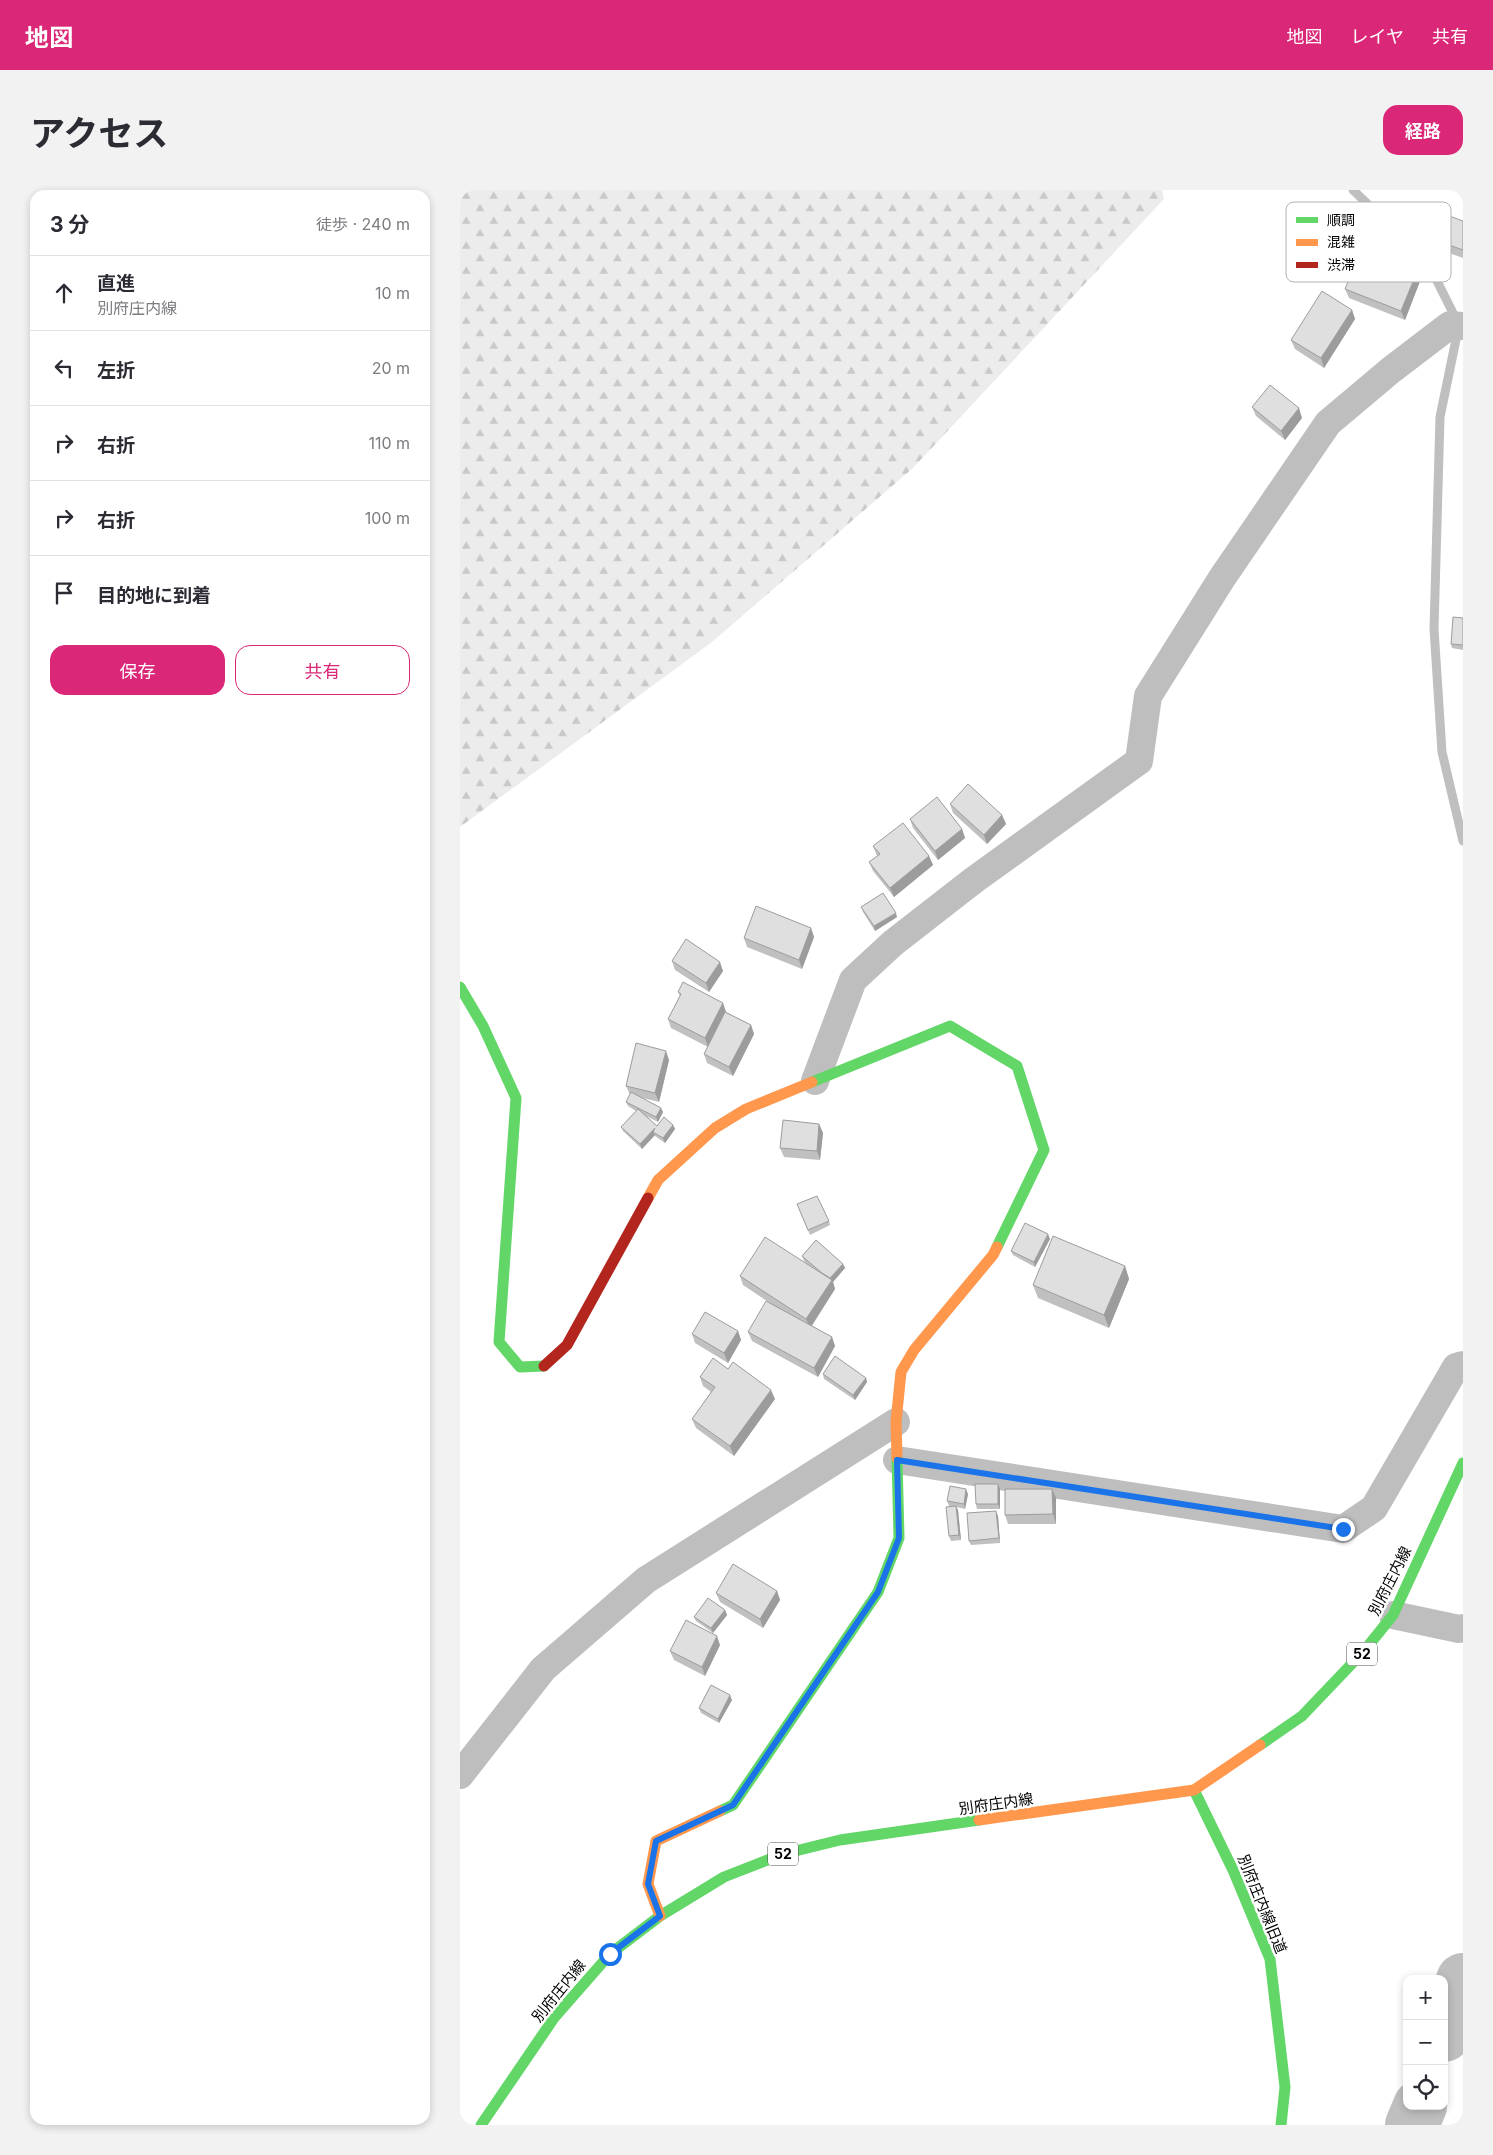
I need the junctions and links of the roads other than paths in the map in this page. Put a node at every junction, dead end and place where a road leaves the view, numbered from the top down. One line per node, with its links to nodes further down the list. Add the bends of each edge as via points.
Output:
1 (1463, 326): 3 (street, via 1450,325 1328,423 1222,578 1148,696 1140,761 974,880 893,943 853,980)
2 (460, 986): 3 (street, via 483,1026 516,1098 499,1342 520,1367 543,1366 567,1345 658,1180 715,1128 746,1109)
3 (815, 1081): 5 (street, via 950,1026 1017,1066 1044,1150 994,1256 914,1350 901,1372)
4 (1463, 1365): 6 (street, via 1456,1367 1374,1508 1343,1529)
5 (896, 1422): 6 (street); 10 (street, via 646,1580 543,1669)
6 (897, 1460): 12 (street, via 899,1538 878,1592 733,1805 656,1841 648,1884)
7 (1463, 1463): 8 (street, 別府庄内線 / 52)
8 (1393, 1615): 9 (street); 11 (street, 別府庄内線 / 52, via 1364,1651 1302,1716)
9 (1463, 1628)
10 (460, 1775)
11 (1194, 1790): 12 (street, 別府庄内線 / 52, via 840,1840 783,1854 724,1877); 14 (street, 別府庄内線旧道, via 1233,1870 1270,1959 1285,2087)
12 (660, 1916): 13 (street, 別府庄内線 / 52, via 610,1954 554,2018)
13 (481, 2125)
14 (1281, 2125)

